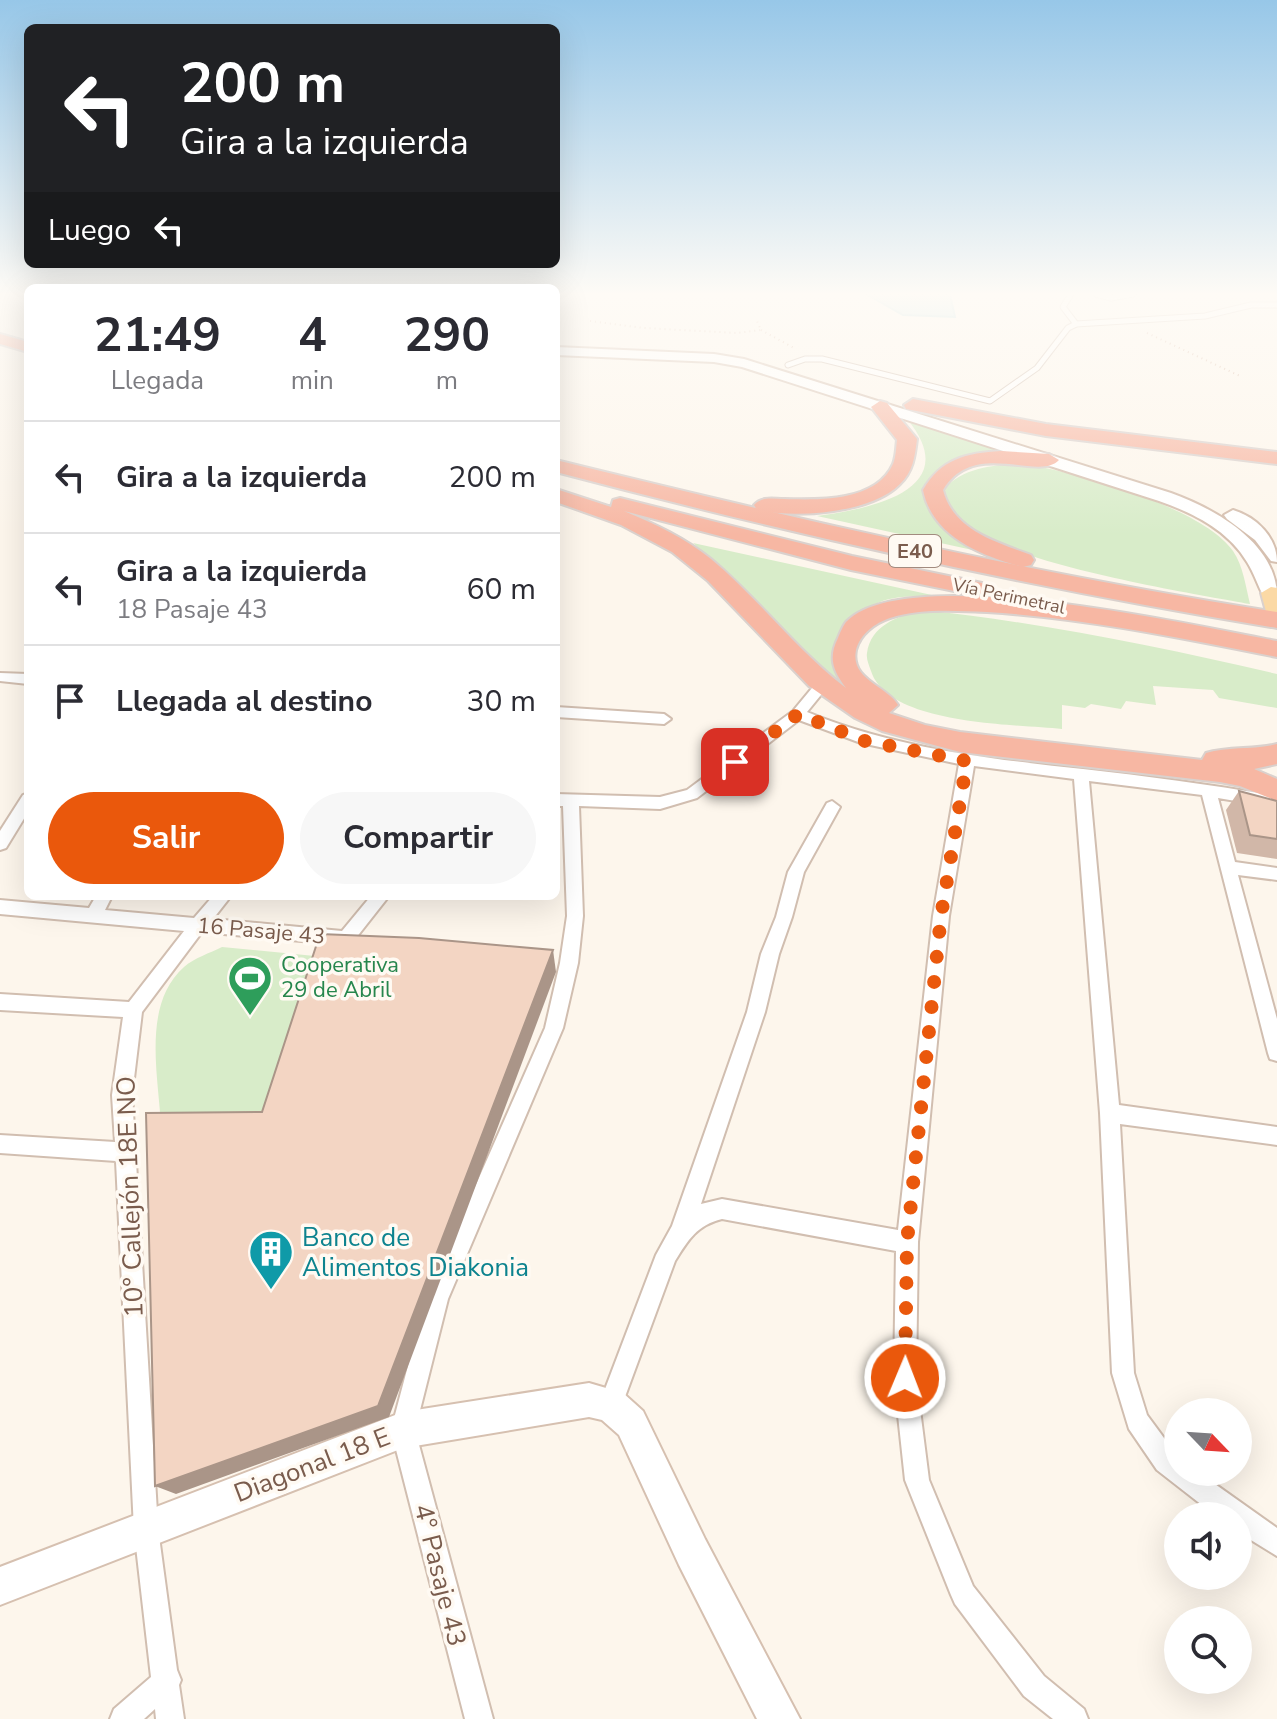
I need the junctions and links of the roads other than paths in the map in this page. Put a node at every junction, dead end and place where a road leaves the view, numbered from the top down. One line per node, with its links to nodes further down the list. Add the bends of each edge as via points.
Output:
1 (797, 374): 4 (main road)
2 (879, 374): 3 (lane, via 990,401)
3 (1028, 374)
4 (858, 394): 5 (main road); 7 (main road); 9 (highway, via 907,439 907,457 892,482 857,499 762,505)
5 (913, 405): 6 (highway, via 1029,428); 12 (main road, via 1198,497 1245,523)
6 (1277, 458)
7 (1049, 460): 13 (main road, via 1205,513 1244,542); 14 (highway, via 959,463 937,479 934,502 953,526 993,548)
8 (560, 467): 9 (highway, Vía Perimetral / E40)
9 (616, 482): 14 (highway, Vía Perimetral / E40)
10 (560, 488): 15 (highway, Vía Perimetral / E40, via 851,563)
11 (560, 496): 20 (highway, via 615,516 695,558)
12 (1277, 557)
13 (1271, 593): 16 (main road)
14 (1163, 603): 16 (highway, Vía Perimetral / E40)
15 (1107, 618): 17 (highway, Vía Perimetral / E40); 24 (highway, via 960,603 909,604 858,626 845,643 844,659 854,682 873,698 933,721 1210,759 1252,760)
16 (1277, 618)
17 (1277, 649)
18 (0, 677): 19 (street)
19 (24, 679)
20 (822, 685): 22 (street); 28 (highway, via 879,722 922,735 1220,772)
21 (560, 712): 23 (street)
22 (798, 714): 25 (street, via 865,741); 29 (street, via 692,794 660,803)
23 (664, 719)
24 (1277, 754)
25 (967, 761): 26 (street); 50 (street, via 941,916)
26 (1081, 774): 27 (street); 45 (street)
27 (1208, 790): 30 (street); 34 (street)
28 (1277, 791)
29 (563, 801): 51 (street, via 575,916 562,962 554,1028)
30 (1277, 802)
31 (24, 805): 33 (street)
32 (832, 807): 49 (street, via 796,872 756,1012)
33 (0, 844)
34 (1229, 867): 35 (street); 44 (street)
35 (1277, 874)
36 (102, 900): 40 (street)
37 (220, 900): 41 (street, 10° Callejón 18E NO)
38 (378, 900): 41 (street, 16 Pasaje 43, via 354,939)
39 (0, 907): 40 (street, 16 Pasaje 43)
40 (94, 914): 41 (street, 16 Pasaje 43)
41 (196, 927): 43 (street, 10° Callejón 18E NO)
42 (0, 1002): 43 (street)
43 (133, 1010): 48 (street, 10° Callejón 18E NO, via 122,1095)
44 (1277, 1053)
45 (1110, 1113): 46 (street); 56 (street, via 1123,1373 1137,1421 1165,1462)
46 (1277, 1136)
47 (0, 1144): 48 (street)
48 (124, 1152): 57 (street, 10° Callejón 18E NO)
49 (681, 1231): 50 (street, via 700,1214 722,1209); 53 (street, via 667,1255)
50 (907, 1242): 66 (street, via 905,1378 917,1480 964,1595 1034,1686)
51 (437, 1298): 52 (street); 54 (street)
52 (410, 1313)
53 (621, 1414): 54 (main road, Diagonal 18 E, via 589,1400); 65 (main road)
54 (403, 1430): 57 (main road, Diagonal 18 E); 64 (street, 4° Pasaje 43)
55 (169, 1481): 57 (street)
56 (1217, 1502)
57 (145, 1512): 60 (main road, Diagonal 18 E); 61 (street, 10° Callejón 18E NO)
58 (1252, 1527): 59 (street)
59 (1277, 1543)
60 (0, 1586)
61 (168, 1680): 62 (street); 63 (street, 10° Callejón 18E NO)
62 (124, 1719)
63 (170, 1719)
64 (479, 1719)
65 (779, 1719)
66 (1074, 1719)

